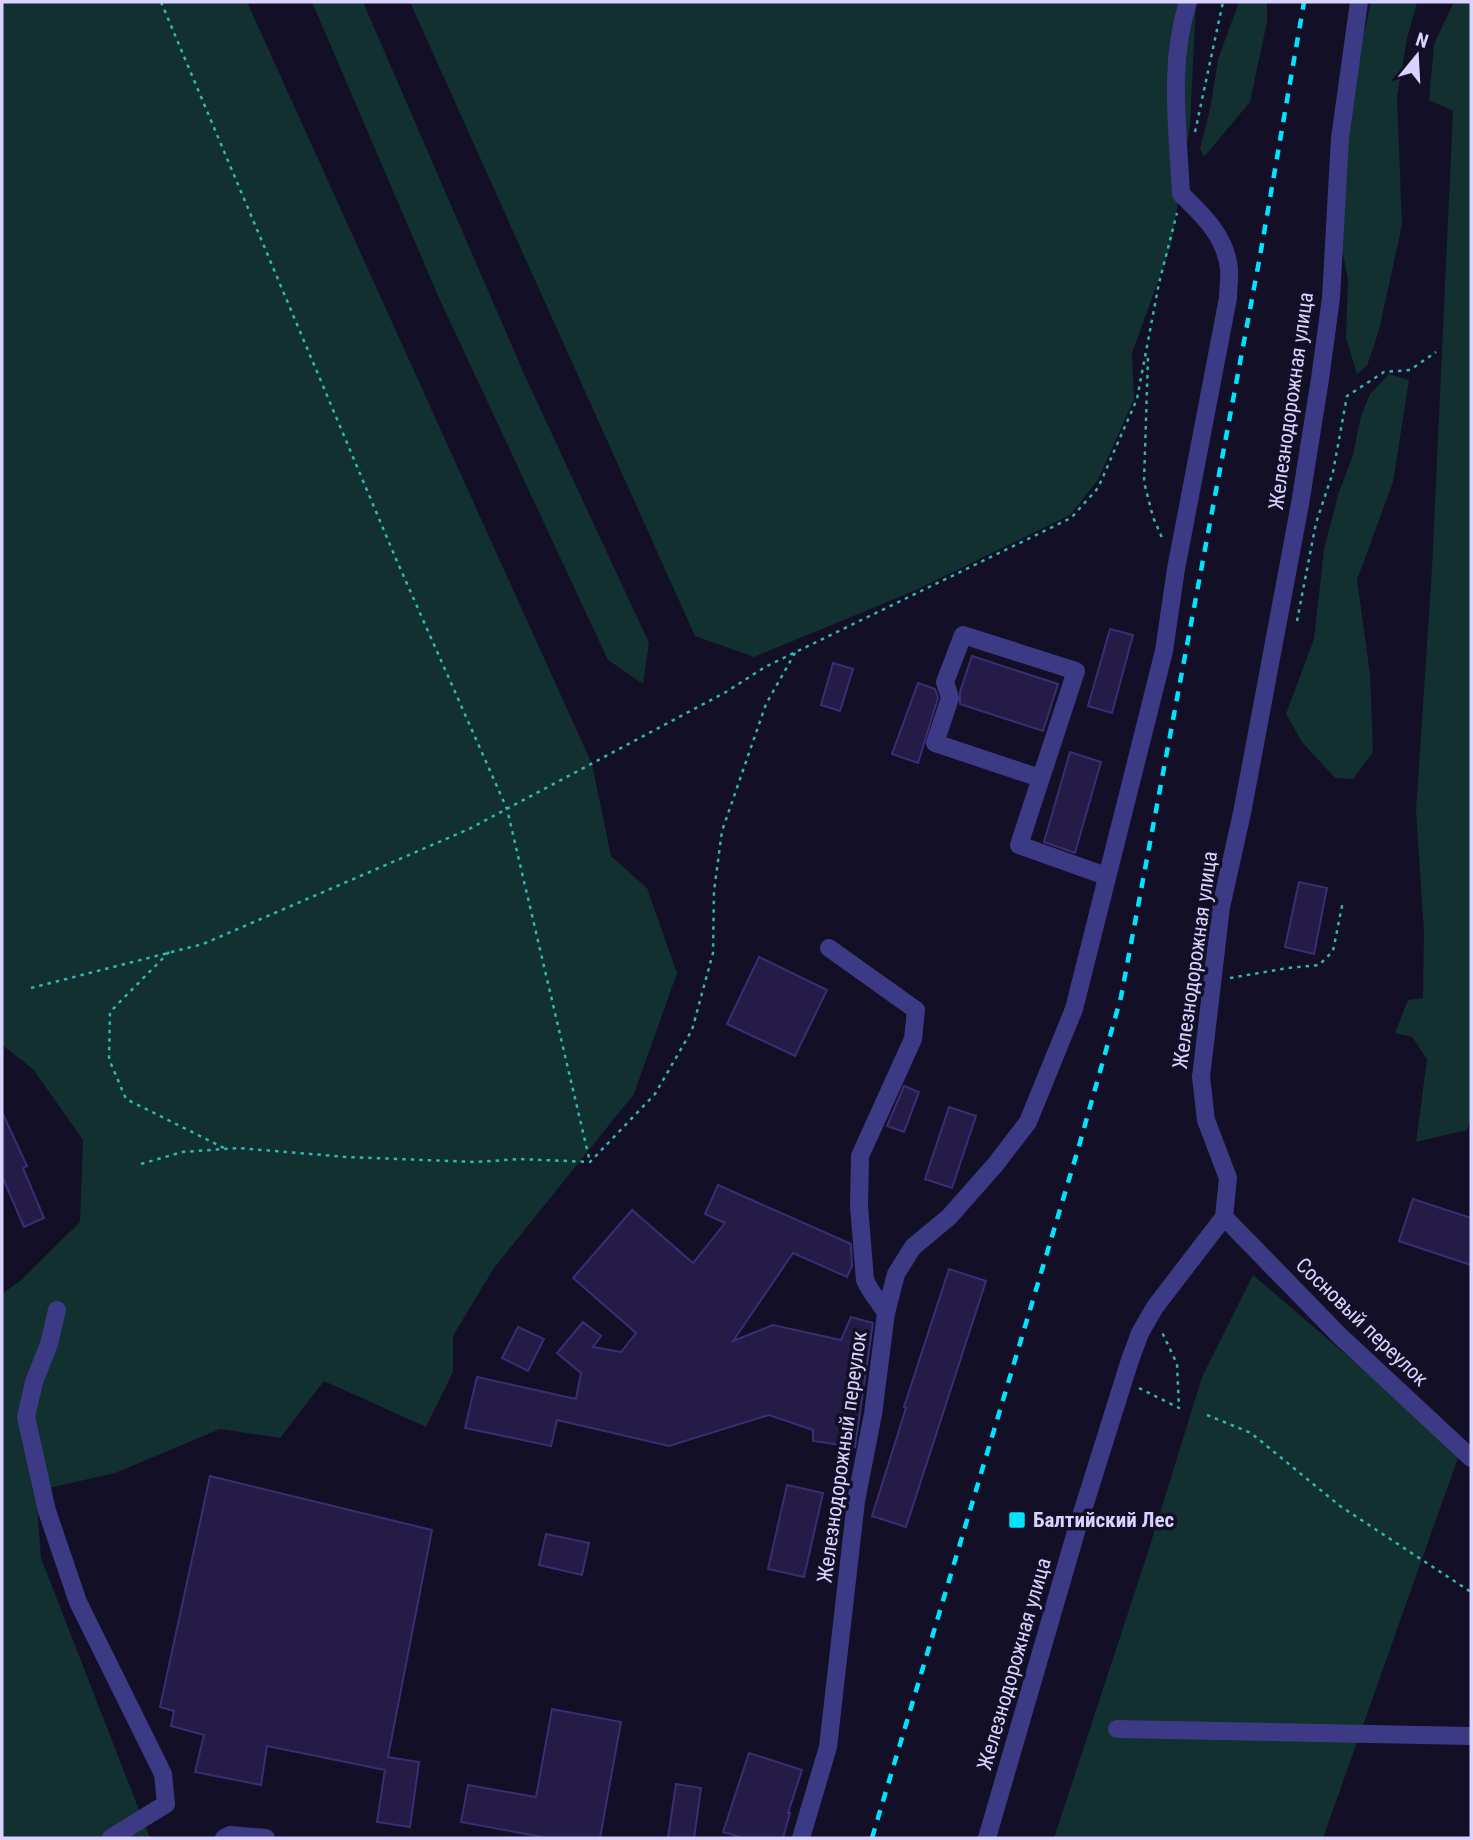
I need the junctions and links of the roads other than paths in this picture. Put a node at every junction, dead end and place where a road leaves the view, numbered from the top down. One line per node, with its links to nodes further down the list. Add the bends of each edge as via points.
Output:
1 (1188, 2): 4 (street, via 1175,68 1181,194 1207,218 1223,245 1229,269 1228,298 1164,651)
2 (1359, 2): 6 (street, Железнодорожная улица, via 1340,138 1331,298 1320,379 1221,907 1201,1077 1206,1120 1228,1178)
3 (1040, 778): 3 (street, via 1076,671 963,635 945,682 950,698 935,743); 4 (street, via 1019,845)
4 (1107, 876): 8 (street, via 1074,1009 1028,1122 949,1217 913,1247 897,1274)
5 (829, 948): 8 (street, Железнодорожный переулок, via 916,1010 913,1038 860,1156 865,1280)
6 (1224, 1217): 9 (street, Сосновый переулок, via 1339,1335); 16 (street, Железнодорожная улица, via 1140,1333)
7 (57, 1310): 12 (street, via 26,1417 47,1511 78,1602 163,1774 166,1804)
8 (886, 1313): 15 (street, Железнодорожный переулок, via 856,1501 828,1747)
9 (1471, 1458)
10 (1117, 1729): 11 (street)
11 (1471, 1736)
12 (111, 1838)
13 (224, 1838): 14 (street)
14 (266, 1838)
15 (801, 1838)
16 (987, 1838)

